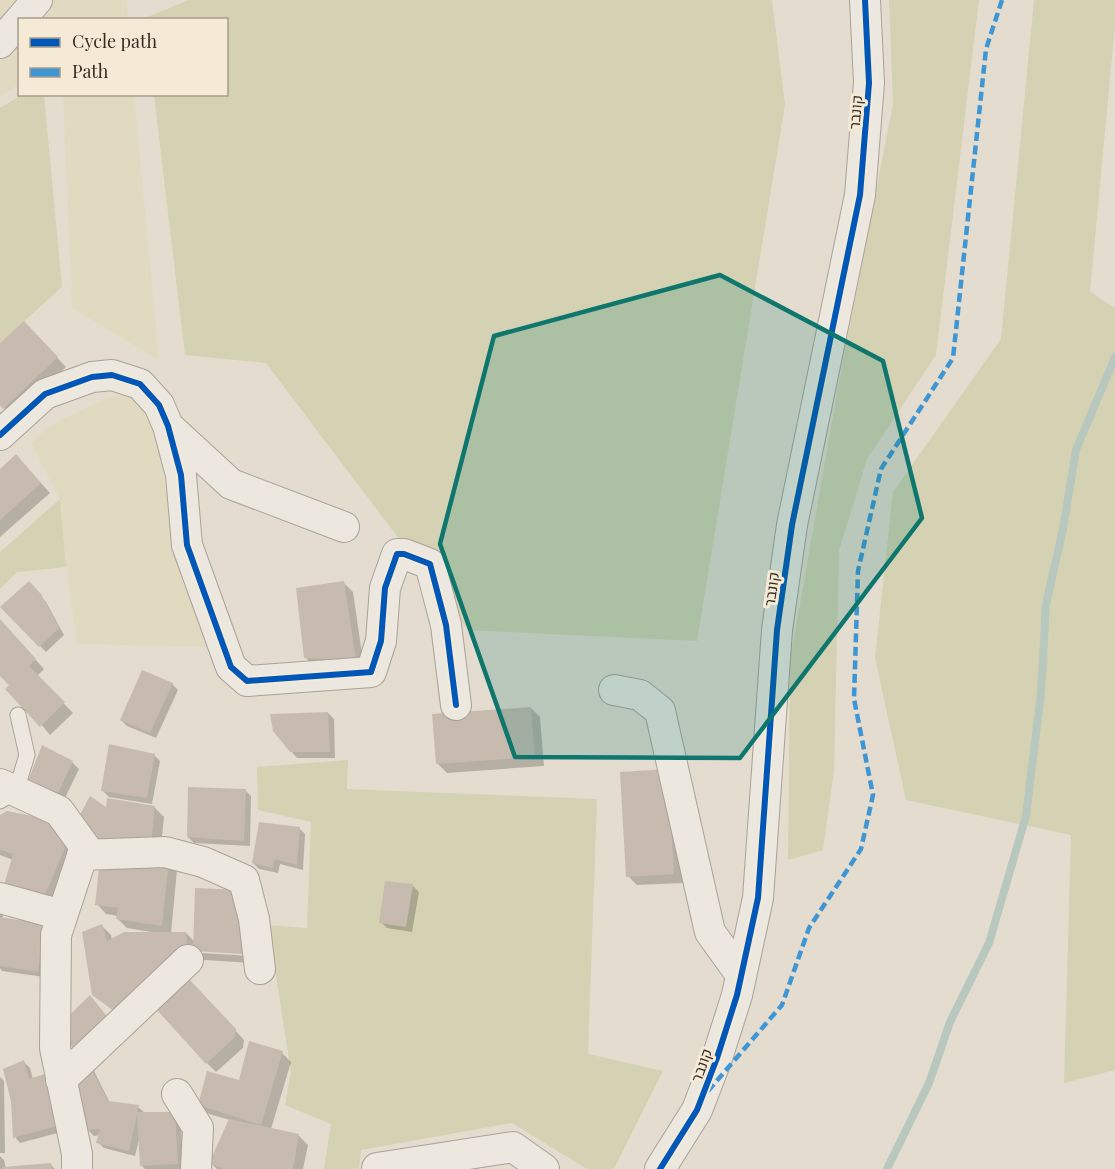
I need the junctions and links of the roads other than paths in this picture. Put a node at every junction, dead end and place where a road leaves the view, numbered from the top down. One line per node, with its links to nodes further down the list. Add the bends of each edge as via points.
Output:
1 (37, 0): 3 (street)
2 (865, 0): 18 (street, קונבר, via 869,83 860,195 792,525 777,630 758,898)
3 (22, 18)
4 (18, 22): 5 (street)
5 (0, 43)
6 (168, 426): 7 (street, via 159,405 140,384 112,375 92,377 45,394); 8 (street, via 231,484); 10 (street, via 181,475 187,545 231,667 247,681 371,672 381,641 386,588 397,554 404,554 430,564 446,625)
7 (0, 435)
8 (344, 527)
9 (614, 690): 18 (street, via 640,694 660,711 710,932)
10 (456, 705)
11 (18, 716): 12 (lane, via 27,755)
12 (5, 792): 13 (street, via 59,811 85,847)
13 (82, 855): 15 (street); 17 (street, via 165,852 203,862 244,880)
14 (0, 898): 15 (street)
15 (62, 915): 19 (street, via 56,935 55,1048)
16 (188, 960): 19 (street)
17 (260, 969)
18 (741, 975): 25 (street, קונבר, via 697,1110)
19 (61, 1080): 21 (street)
20 (177, 1094): 23 (street, via 198,1128)
21 (82, 1168)
22 (377, 1168): 24 (street, via 513,1147)
23 (196, 1169)
24 (544, 1169)
25 (660, 1169)

